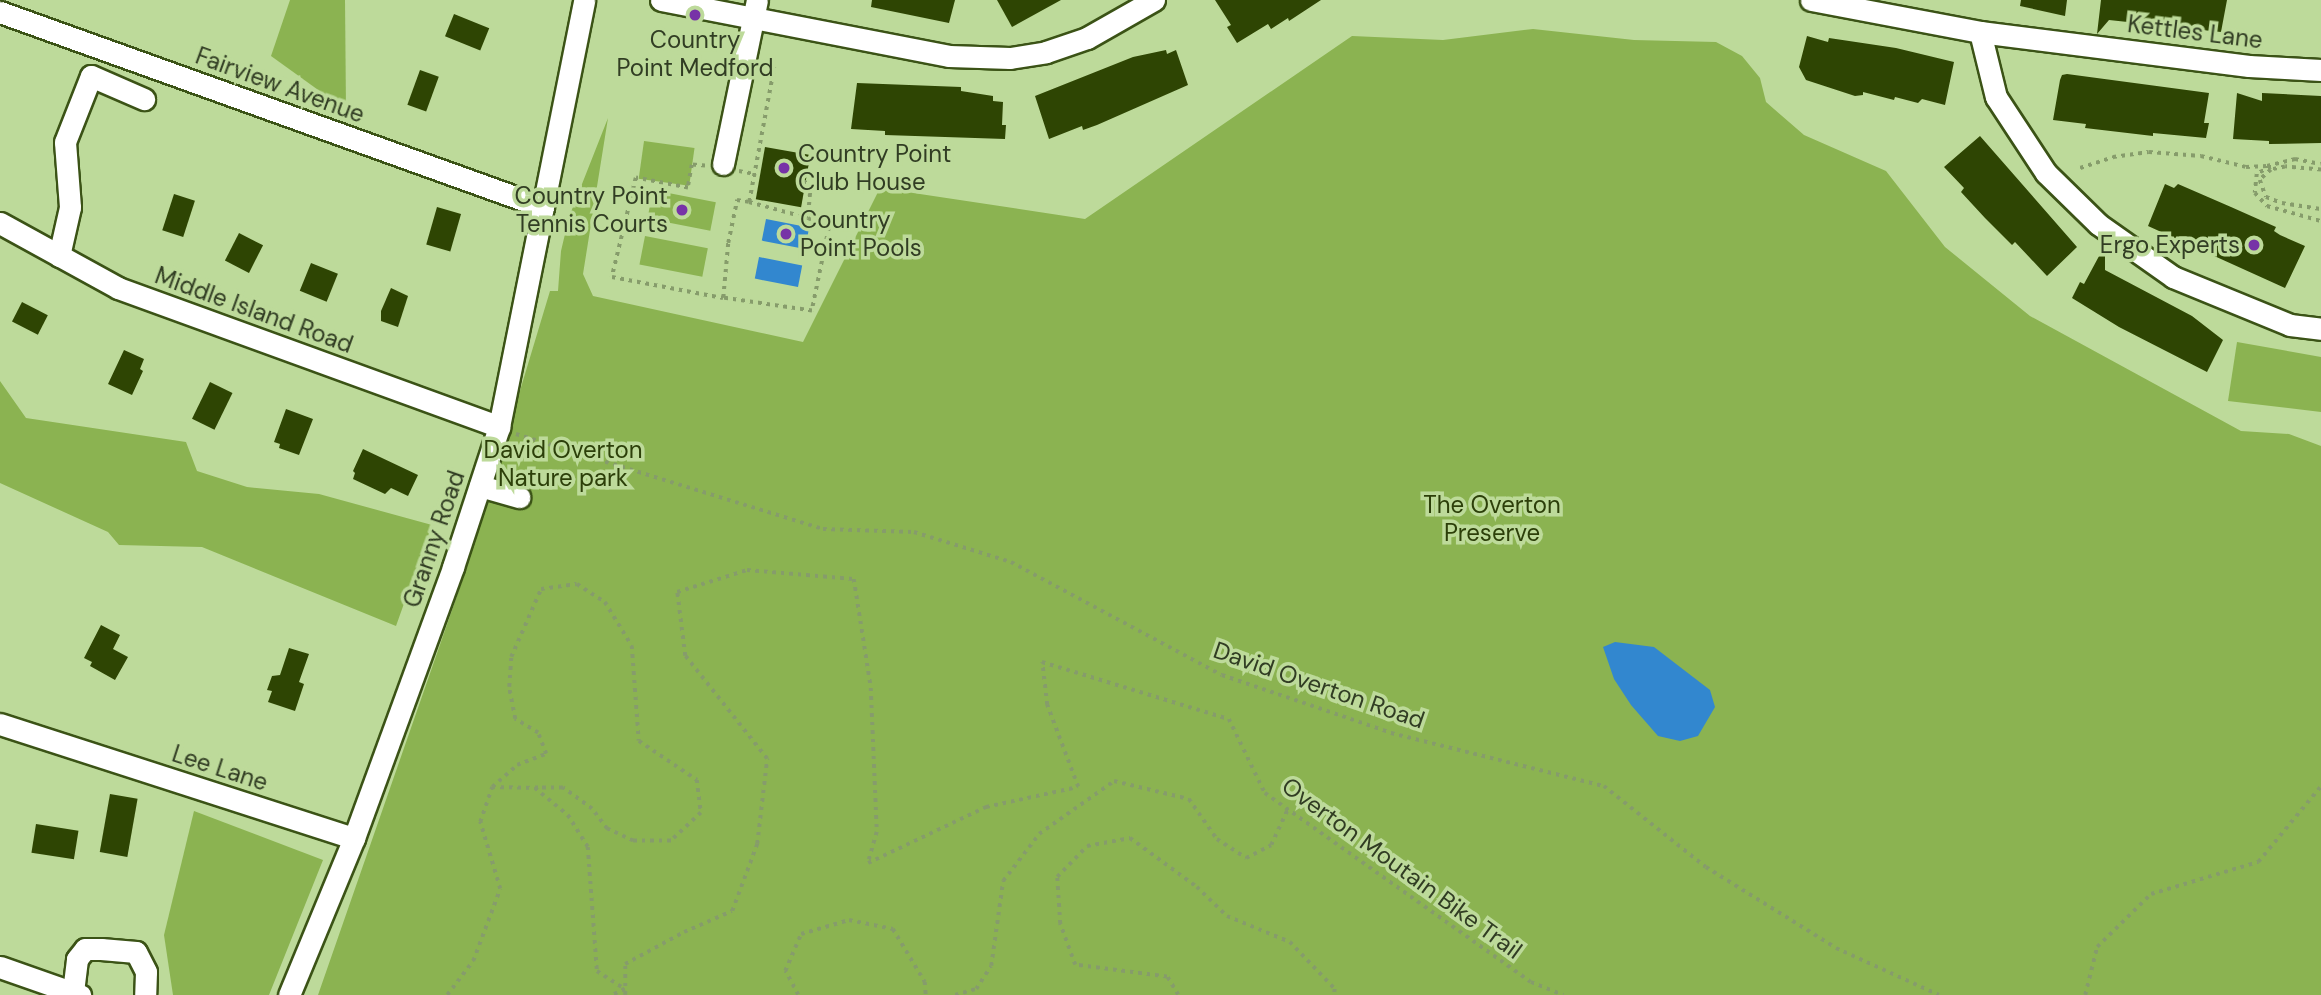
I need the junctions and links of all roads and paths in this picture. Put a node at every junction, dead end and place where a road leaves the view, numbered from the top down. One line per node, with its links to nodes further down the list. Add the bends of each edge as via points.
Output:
1 (584, 0): 19 (street, Granny Road)
2 (662, 0): 5 (street)
3 (1154, 0): 5 (street, via 1087,38 1010,58 948,56)
4 (1811, 0): 7 (street, Kettles Lane)
5 (755, 9): 12 (street)
6 (0, 12): 19 (street, Fairview Avenue)
7 (1980, 32): 9 (street, Kettles Lane, via 2249,66); 26 (street, via 1996,97 2046,173 2098,225 2174,277 2290,325)
8 (755, 64): 18 (path, via 774,67)
9 (2321, 70)
10 (144, 99): 24 (street, via 91,76 65,142 70,207)
11 (2279, 163): 13 (path, via 2295,159); 15 (path, via 2246,167 2201,156 2149,152); 22 (path, via 2257,174 2255,193 2267,206)
12 (723, 164)
13 (2321, 164)
14 (692, 165): 25 (path, via 688,188 636,178 612,277)
15 (2080, 168)
16 (2321, 170): 20 (path, via 2285,167 2271,170 2260,180 2266,197)
17 (803, 181): 21 (path, via 811,186)
18 (748, 202): 21 (path); 25 (path, via 737,200)
19 (543, 207): 27 (street, Granny Road)
20 (2321, 209)
21 (808, 218): 25 (path, via 830,228 811,311)
22 (2321, 220)
23 (0, 223): 24 (street, Middle Island Road)
24 (60, 256): 27 (street, Middle Island Road, via 118,288)
25 (723, 298)
26 (2321, 329)
27 (499, 427): 28 (street, Granny Road); 50 (path, David Overton Road, via 823,528 914,532 1012,562 1222,675 1391,733 1604,786 1718,874 1836,948)
28 (480, 486): 29 (street); 35 (street, Granny Road)
29 (519, 497)
30 (0, 724): 35 (street, Lee Lane)
31 (2321, 786): 51 (path, via 2258,862 2151,894 2097,947)
32 (492, 787): 33 (path); 33 (path, via 517,765 546,754 538,733 515,719 509,687 512,657 541,589 577,584 605,602 632,646 639,741 697,780 701,813 671,841 633,841 607,830 592,809 563,788); 41 (path, via 480,821 499,890 473,961)
33 (535, 788): 37 (path, via 568,815 588,847 597,971)
34 (1287, 809): 37 (path, Overton Moutain Bike Trail, via 1265,793 1229,719 1042,662 1047,705 1078,787 986,807 867,863 877,832 871,688 854,579 747,570 677,592 685,656 767,759 757,844 732,911 625,964); 46 (path, via 1271,845 1246,858 1217,839 1189,799 1114,780 1039,834 1003,881 991,966 976,989); 49 (path, Overton Moutain Bike Trail, via 1531,982)
35 (354, 838): 40 (street, Granny Road)
36 (0, 967): 38 (street)
37 (625, 989): 42 (path); 43 (path, Overton Moutain Bike Trail)
38 (77, 994): 39 (street, via 76,959 85,949 135,952 146,972)
39 (145, 995)
40 (289, 995)
41 (447, 995)
42 (613, 995)
43 (625, 995)
44 (798, 995): 45 (path, via 785,971 802,934 849,920 893,929 925,982)
45 (926, 995)
46 (955, 995)
47 (1178, 995): 48 (path, via 1167,977 1075,965 1060,924 1057,877 1087,846 1130,838 1197,887 1227,916 1290,942 1335,989)
48 (1334, 995)
49 (1563, 995)
50 (1939, 995)
51 (2085, 995)

